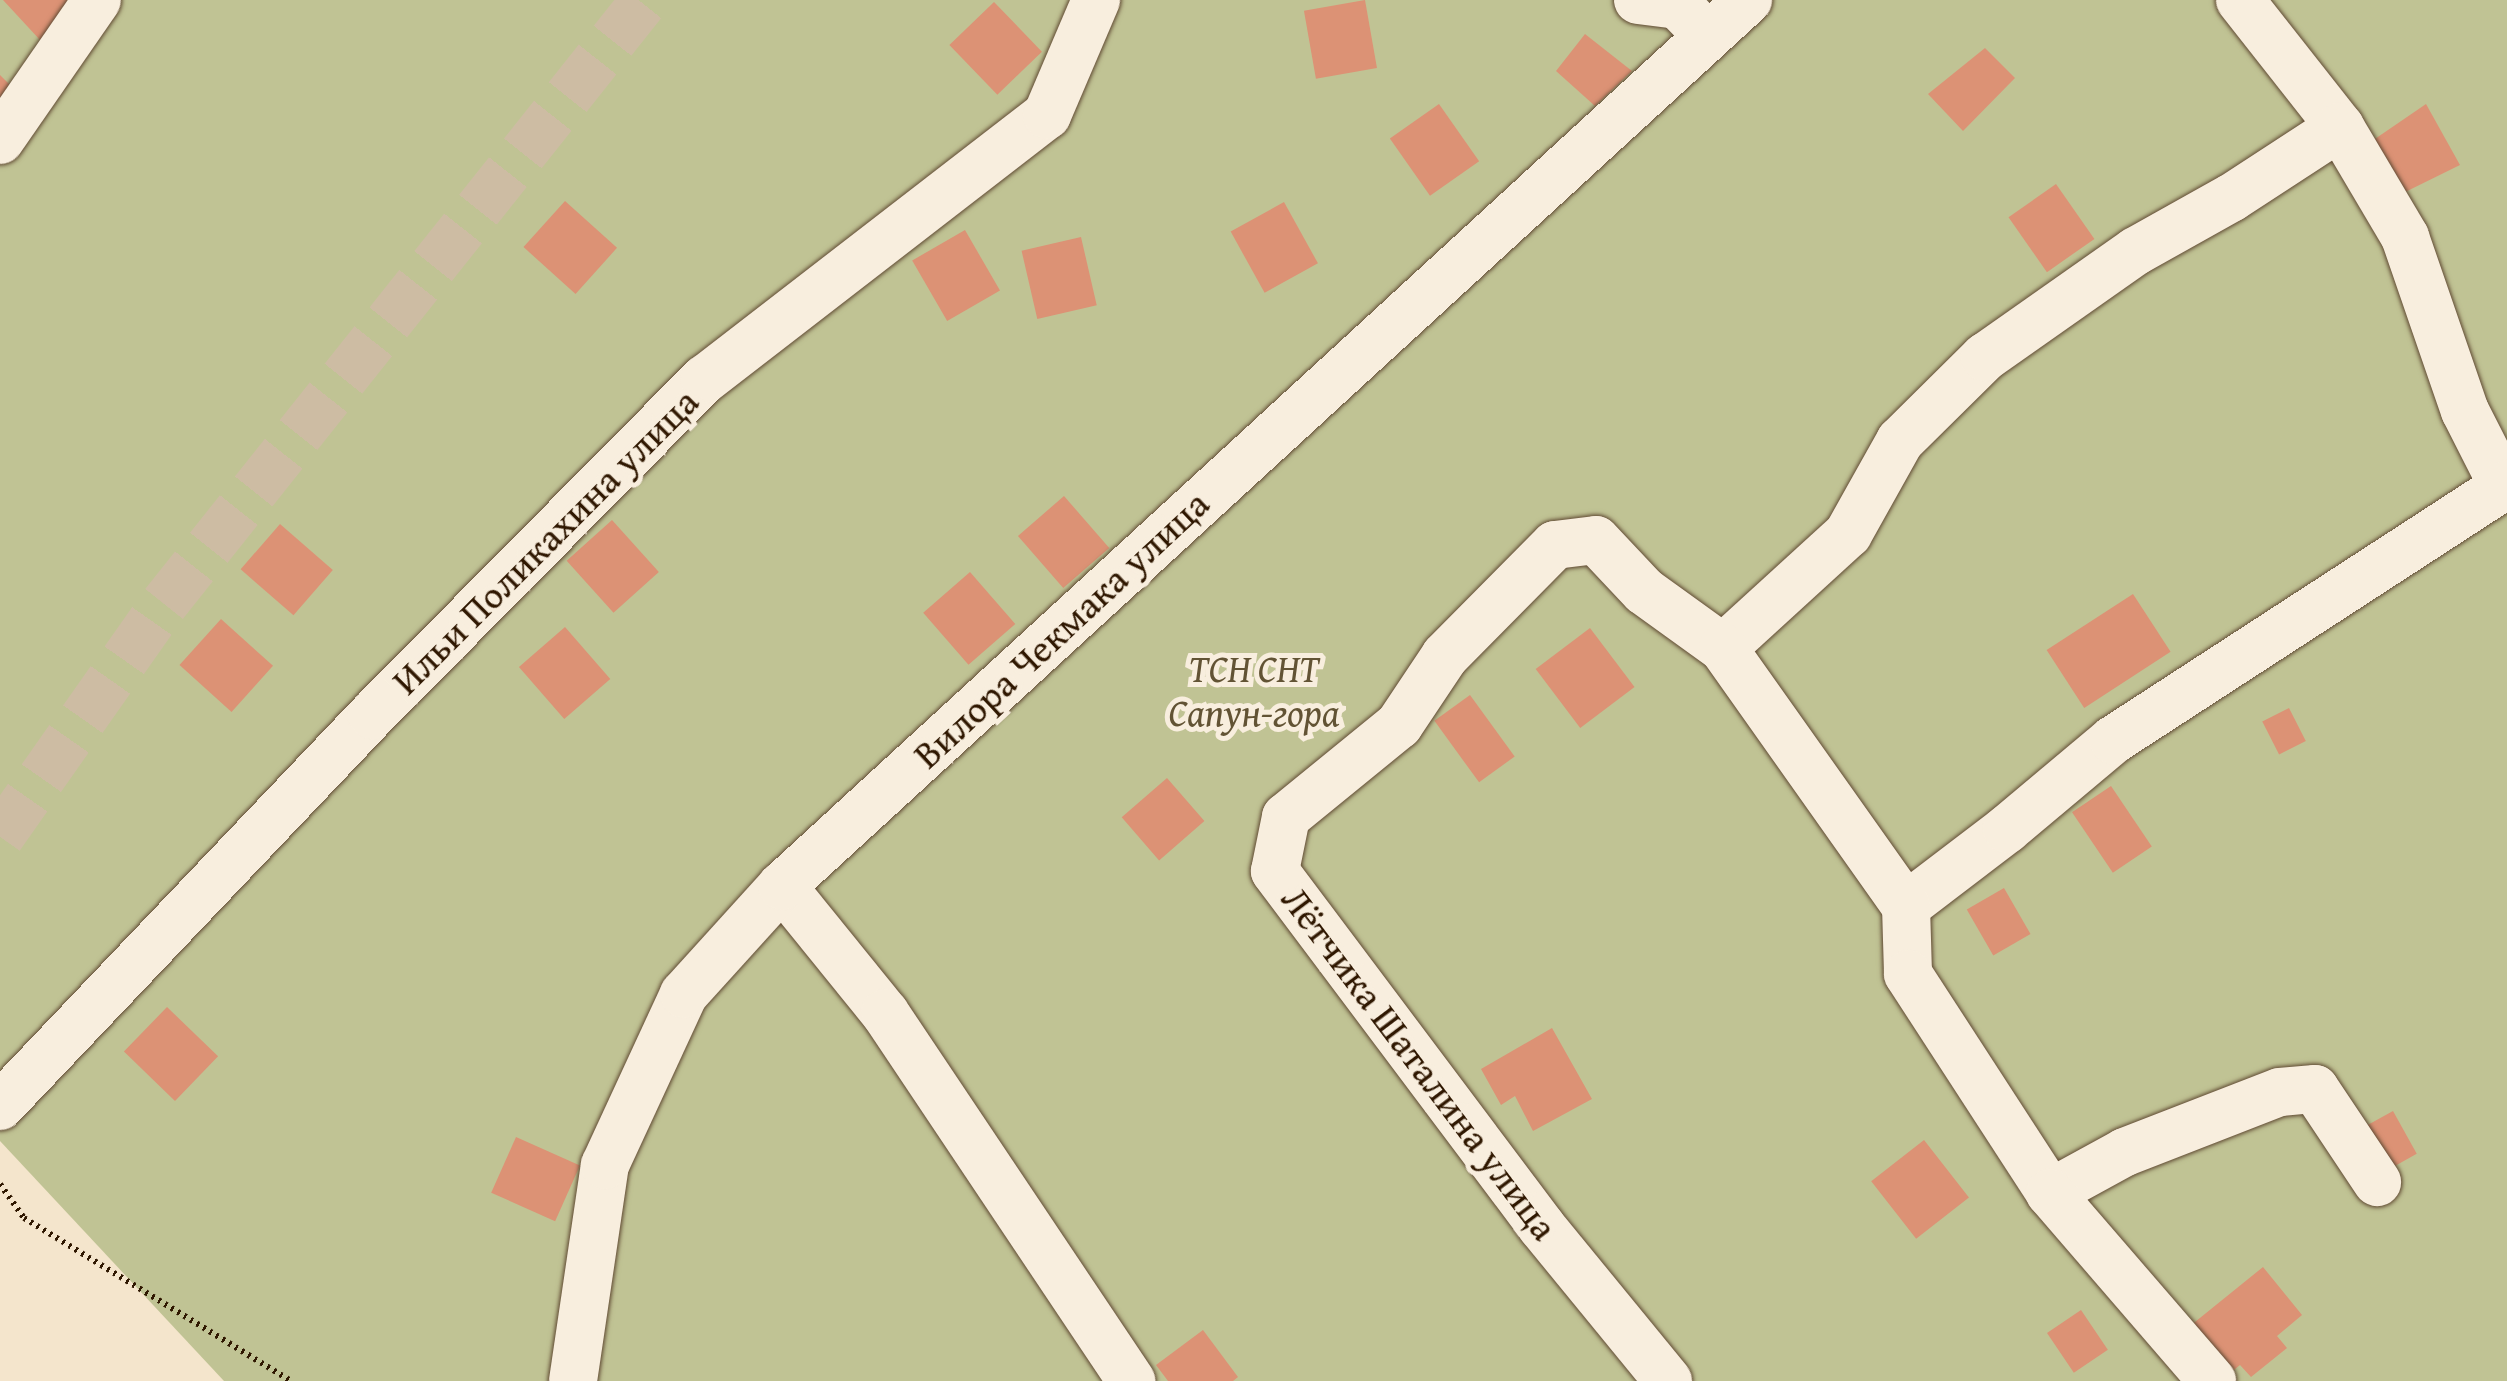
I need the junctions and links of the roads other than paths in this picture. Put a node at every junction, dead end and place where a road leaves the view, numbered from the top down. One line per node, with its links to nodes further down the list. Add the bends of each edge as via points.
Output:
1 (97, 0): 7 (street)
2 (1096, 0): 12 (street, Ильи Поликахина улица, via 1047,115 705,380 372,714)
3 (1748, 0): 5 (street, Вилора Чекмака улица)
4 (2240, 0): 6 (street)
5 (1675, 10): 10 (street, Вилора Чекмака улица)
6 (2340, 127): 8 (street, via 2404,236 2465,410); 9 (street, via 2136,251 1985,358 1900,441 1848,534)
7 (0, 140)
8 (2505, 485): 11 (street, via 2113,740)
9 (1723, 648): 11 (street, Лётчика Шаталина улица); 17 (street, Лётчика Шаталина улица, via 1644,591 1596,540 1555,544 1446,656 1399,724 1286,817 1274,871 1530,1211)
10 (782, 886): 15 (street, Вилора Чекмака улица, via 684,994 605,1165); 16 (street, via 885,1013)
11 (1906, 906): 14 (street, via 1908,974)
12 (0, 1106)
13 (2378, 1182): 14 (street, via 2316,1089 2280,1092 2125,1152)
14 (2050, 1193): 18 (street)
15 (573, 1381)
16 (1131, 1381)
17 (1668, 1381)
18 (2212, 1381)

